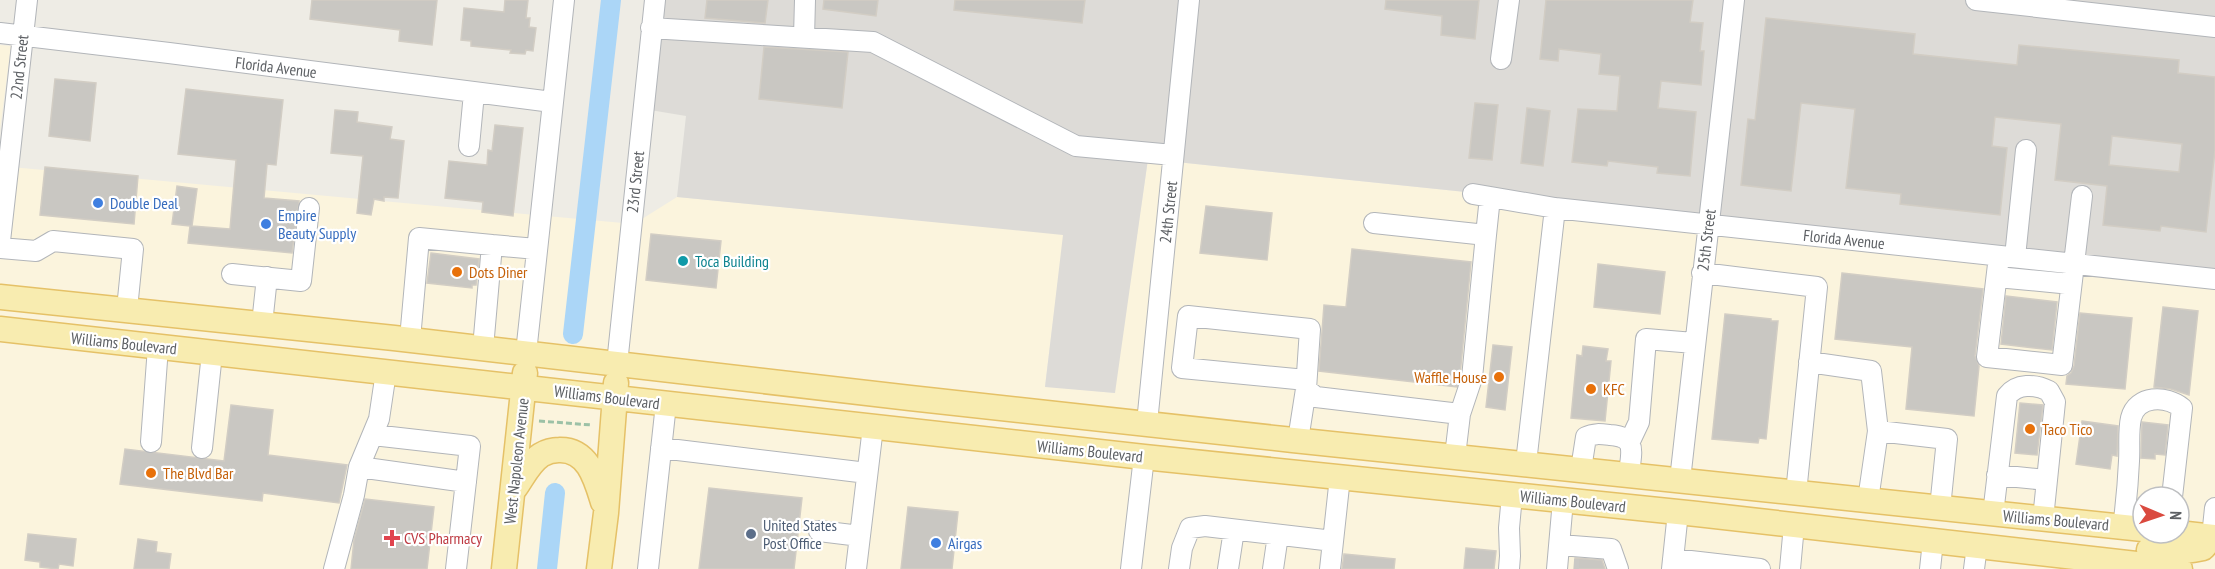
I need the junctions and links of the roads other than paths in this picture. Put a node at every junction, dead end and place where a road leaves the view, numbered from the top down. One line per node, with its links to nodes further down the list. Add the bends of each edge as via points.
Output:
1 (27, 0): 12 (street, 22nd Street)
2 (564, 0): 16 (street)
3 (655, 0): 10 (street, 23rd Street)
4 (805, 0): 13 (street)
5 (1189, 0): 19 (street, 24th Street)
6 (1509, 0): 14 (street)
7 (1734, 0): 25 (street, 25th Street)
8 (1976, 0): 9 (street)
9 (2215, 27)
10 (651, 28): 13 (street); 52 (street, 23rd Street)
11 (0, 33): 12 (street, Florida Avenue)
12 (23, 36): 15 (street, Florida Avenue); 20 (street, 22nd Street)
13 (804, 37): 19 (street, via 873,42 1076,146)
14 (1501, 59)
15 (474, 93): 16 (street, Florida Avenue); 17 (street)
16 (552, 102): 30 (street)
17 (469, 146)
18 (2026, 150): 31 (street)
19 (1173, 155): 41 (street, 24th Street)
20 (4, 179): 27 (street, 22nd Street)
21 (2082, 196): 32 (street)
22 (309, 208): 35 (street, via 301,281)
23 (1555, 208): 25 (street, Florida Avenue); 26 (street, Florida Avenue, via 1482,196); 72 (street)
24 (1374, 223): 26 (street)
25 (1708, 225): 31 (street, Florida Avenue); 33 (street, 25th Street)
26 (1486, 235): 58 (street, via 1472,378)
27 (0, 241)
28 (492, 245): 30 (street); 45 (street, via 419,238); 48 (street)
29 (0, 248): 40 (street, via 36,251 53,241 133,249)
30 (537, 249): 50 (street)
31 (2007, 257): 32 (street, Florida Avenue); 36 (street)
32 (2073, 264): 37 (street, Florida Avenue); 38 (street)
33 (1702, 273): 46 (street, 25th Street); 51 (street, via 1817,287)
34 (232, 274): 35 (street)
35 (267, 277): 43 (street)
36 (1997, 277): 38 (street); 38 (street, via 1988,357 2062,365)
37 (2215, 279)
38 (2071, 284)
39 (0, 297): 40 (main road, Williams Boulevard)
40 (127, 309): 43 (main road, Williams Boulevard)
41 (1157, 317): 42 (street); 59 (street, 24th Street)
42 (1188, 321): 54 (street, via 1182,368); 54 (street, via 1188,316 1310,329)
43 (262, 324): 45 (main road, Williams Boulevard)
44 (0, 329): 47 (main road, Williams Boulevard)
45 (410, 339): 48 (main road, Williams Boulevard)
46 (1694, 343): 65 (street, via 1646,339 1639,422); 79 (street, 25th Street)
47 (158, 347): 49 (main road, Williams Boulevard); 66 (street)
48 (483, 348): 50 (main road, Williams Boulevard)
49 (212, 353): 53 (main road, Williams Boulevard); 67 (street)
50 (526, 353): 52 (main road, Williams Boulevard); 55 (main road, West Napoleon Avenue)
51 (1809, 362): 61 (street, via 1871,371); 84 (street)
52 (617, 364): 56 (main road); 59 (main road, Williams Boulevard)
53 (386, 372): 55 (main road, Williams Boulevard); 63 (street, via 381,412)
54 (1306, 385): 58 (street, via 1316,396); 64 (street)
55 (523, 387): 56 (main road, Williams Boulevard); 83 (main road, West Napoleon Avenue)
56 (615, 397): 57 (main road, Williams Boulevard); 92 (main road)
57 (666, 404): 60 (main road, Williams Boulevard); 68 (street)
58 (1460, 414): 70 (street)
59 (1147, 423): 62 (main road, Williams Boulevard); 69 (main road, via 1131,434 1097,434)
60 (873, 427): 69 (main road, Williams Boulevard); 75 (street)
61 (1878, 430): 87 (street); 88 (street, via 1947,439)
62 (1243, 434): 64 (main road, Williams Boulevard); 71 (main road, via 1226,442 1172,439 1156,445)
63 (373, 435): 73 (street); 81 (street, via 470,446)
64 (1298, 440): 70 (main road, Williams Boulevard)
65 (1630, 441): 74 (street, via 1624,436 1593,433 1586,437); 76 (street)
66 (151, 442)
67 (202, 448)
68 (662, 448): 75 (street); 115 (street)
69 (1064, 448): 71 (main road, Williams Boulevard)
70 (1455, 456): 72 (main road, Williams Boulevard)
71 (1144, 457): 78 (main road, Williams Boulevard); 117 (street)
72 (1526, 463): 74 (main road, Williams Boulevard)
73 (359, 467): 81 (street); 111 (street)
74 (1581, 469): 76 (main road, Williams Boulevard)
75 (867, 473): 101 (street)
76 (1629, 474): 79 (main road, Williams Boulevard)
77 (1997, 475): 80 (street); 80 (street, via 2007,396 2022,385 2049,391 2055,402); 93 (street)
78 (1340, 477): 85 (main road, Williams Boulevard); 103 (street)
79 (1680, 480): 84 (main road, Williams Boulevard)
80 (2046, 480): 94 (street)
81 (466, 482): 112 (street)
82 (2173, 485): 89 (street, via 2182,408 2158,398 2143,402 2131,416)
83 (512, 492): 92 (main road, via 542,454 569,450 583,458 591,470); 113 (main road, West Napoleon Avenue)
84 (1796, 493): 87 (main road, Williams Boulevard); 91 (main road, via 1770,504 1699,496 1687,500)
85 (1512, 495): 86 (main road, Williams Boulevard); 122 (street)
86 (1563, 500): 91 (main road, Williams Boulevard); 105 (street)
87 (1868, 500): 88 (main road, Williams Boulevard)
88 (1940, 508): 93 (main road, Williams Boulevard)
89 (2131, 508)
90 (2215, 508): 102 (street)
91 (1678, 512): 95 (main road, Williams Boulevard); 108 (street)
92 (606, 513): 114 (main road)
93 (1993, 514): 94 (main road, Williams Boulevard)
94 (2043, 519): 96 (main road, Williams Boulevard)
95 (1794, 525): 104 (main road, Williams Boulevard); 125 (street)
96 (2131, 528)
97 (1234, 530): 100 (street); 118 (street, via 1190,528); 119 (street)
98 (819, 531): 101 (street)
99 (2191, 534): 102 (main road)
100 (1278, 535): 103 (street); 120 (street)
101 (860, 536): 116 (street)
102 (2213, 537): 106 (main road, via 2204,548 2175,553 2078,544)
103 (1333, 541): 121 (street)
104 (1933, 541): 107 (main road, Williams Boulevard); 126 (street)
105 (1560, 545): 110 (street); 123 (street, via 1611,549)
106 (2050, 554): 107 (main road, Williams Boulevard); 127 (main road, Williams Boulevard)
107 (1976, 557)
108 (1673, 564): 109 (street)
109 (1716, 566): 124 (street)
110 (1563, 568)
111 (334, 569)
112 (456, 569)
113 (504, 569)
114 (599, 569)
115 (648, 569)
116 (856, 569)
117 (1131, 569)
118 (1179, 569)
119 (1228, 569)
120 (1273, 569)
121 (1330, 569)
122 (1509, 569)
123 (1618, 569)
124 (1760, 569)
125 (1790, 569)
126 (1930, 569)
127 (2180, 569)

